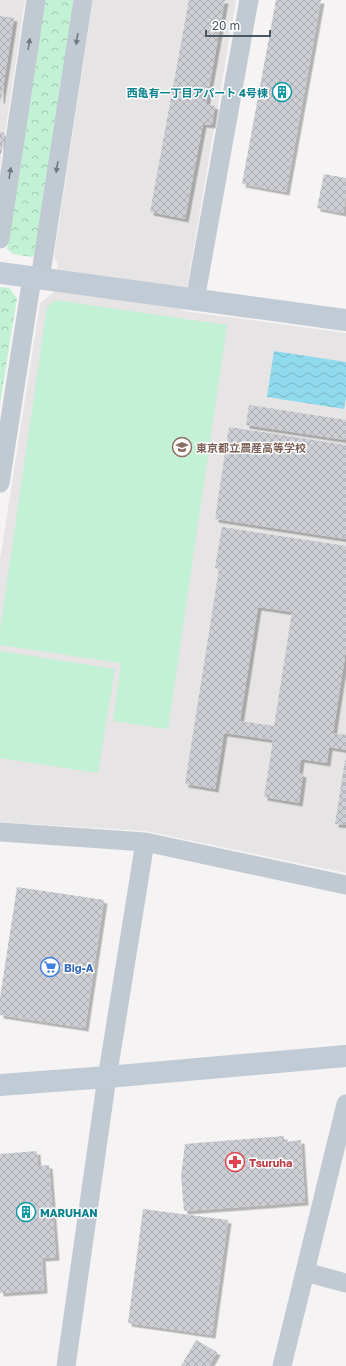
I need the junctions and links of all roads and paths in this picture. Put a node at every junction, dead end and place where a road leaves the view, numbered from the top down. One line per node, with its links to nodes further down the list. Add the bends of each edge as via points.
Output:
1 (36, 0): 4 (street, one-way to 1)
2 (83, 0): 6 (street, one-way to 6)
3 (249, 0): 7 (street)
4 (0, 239)
5 (0, 274): 6 (street)
6 (36, 278): 7 (street); 9 (street)
7 (195, 300): 8 (street)
8 (346, 320)
9 (0, 483)
10 (0, 832): 11 (street)
11 (145, 842): 12 (street); 14 (street)
12 (346, 885)
13 (346, 1056): 14 (street)
14 (107, 1078): 15 (street); 19 (street)
15 (0, 1085)
16 (346, 1104): 17 (street)
17 (306, 1272): 18 (street); 20 (street)
18 (346, 1283)
19 (66, 1366)
20 (282, 1366)

